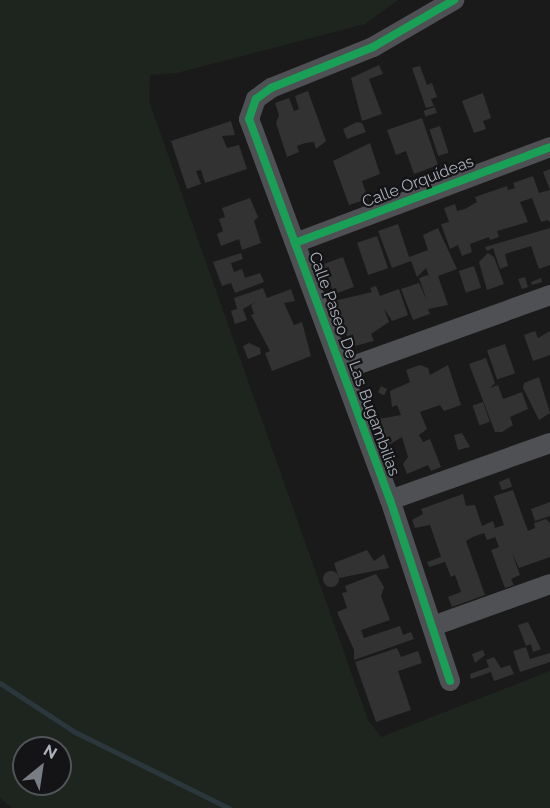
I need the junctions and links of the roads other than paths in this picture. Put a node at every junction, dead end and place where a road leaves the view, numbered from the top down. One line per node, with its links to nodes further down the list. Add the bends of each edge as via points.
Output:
1 (454, 0): 3 (street, Calle Paseo De Las Bugambilias, via 373,47 271,88 256,99 249,119)
2 (550, 147): 3 (street, Calle Orquídeas)
3 (295, 243): 5 (street, Calle Paseo De Las Bugambilias)
4 (550, 295): 5 (street)
5 (342, 370): 7 (street, Calle Paseo De Las Bugambilias)
6 (550, 443): 7 (street)
7 (390, 500): 9 (street, Calle Paseo De Las Bugambilias)
8 (550, 584): 9 (street)
9 (433, 626): 10 (street, Calle Paseo De Las Bugambilias)
10 (450, 681)

